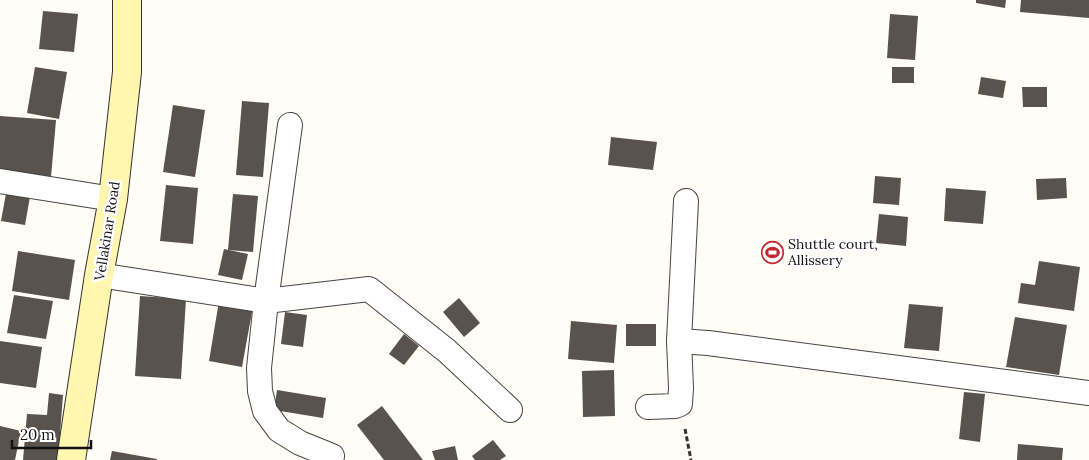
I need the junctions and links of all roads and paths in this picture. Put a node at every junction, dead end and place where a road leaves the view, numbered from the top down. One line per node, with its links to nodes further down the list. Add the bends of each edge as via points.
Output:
1 (127, 0): 4 (main road, Vellakinar Road, via 127,72)
2 (290, 125): 7 (street)
3 (0, 181): 4 (street)
4 (113, 199): 6 (main road, Vellakinar Road)
5 (686, 201): 8 (street)
6 (99, 275): 7 (street); 14 (main road, Vellakinar Road)
7 (266, 302): 12 (street, via 369,289 447,351); 13 (street, via 259,368 264,411 279,430)
8 (692, 342): 9 (street); 10 (street)
9 (1089, 393)
10 (680, 404): 11 (street); 15 (path)
11 (648, 407)
12 (510, 410)
13 (332, 456)
14 (71, 460)
15 (691, 460)

